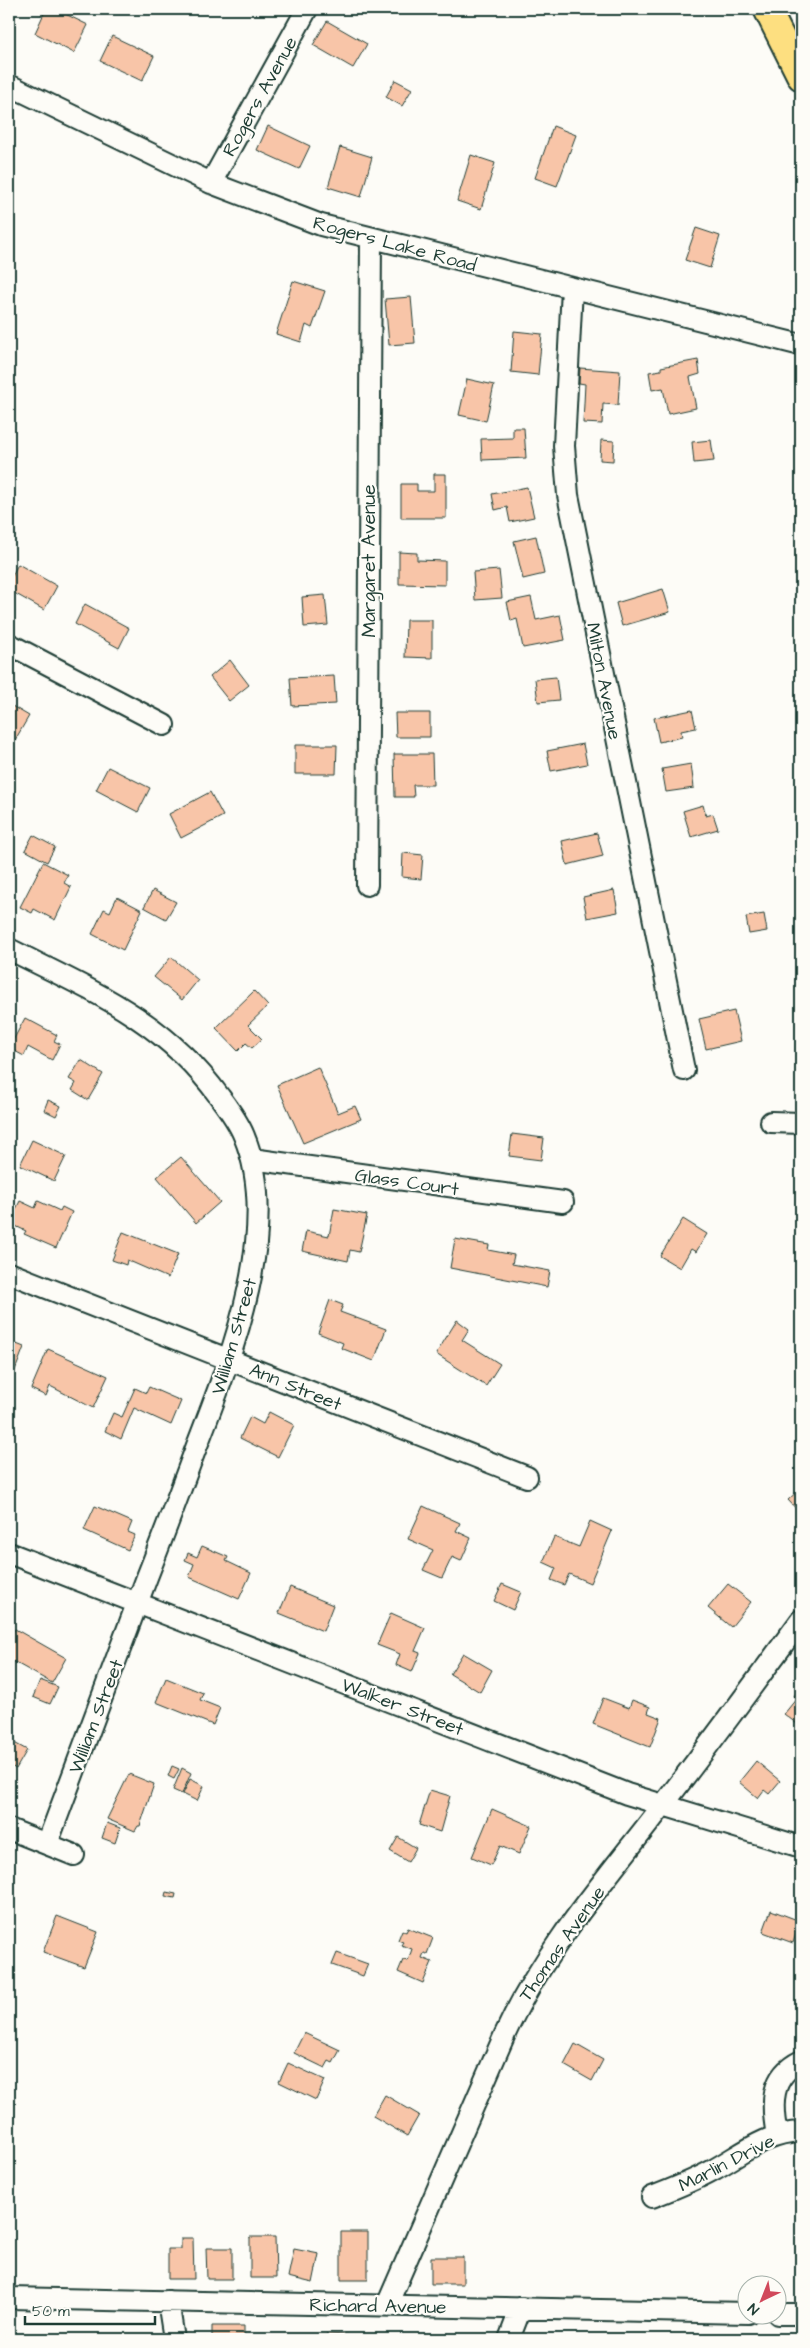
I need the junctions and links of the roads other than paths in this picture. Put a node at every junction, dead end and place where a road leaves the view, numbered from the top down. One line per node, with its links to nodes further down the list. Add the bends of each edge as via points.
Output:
1 (307, 9): 5 (street, Rogers Avenue)
2 (767, 9): 3 (main road)
3 (801, 76)
4 (9, 85): 5 (street, Rogers Lake Road)
5 (211, 183): 6 (street, Rogers Lake Road, via 321,224)
6 (371, 238): 7 (street, Rogers Lake Road); 11 (street, Margaret Avenue)
7 (572, 288): 8 (street, Rogers Lake Road); 13 (street, Milton Avenue, via 564,446 568,495)
8 (801, 345)
9 (9, 644): 10 (street)
10 (164, 725)
11 (367, 885)
12 (9, 949): 16 (street, William Street, via 112,1001 171,1042 208,1080 232,1114)
13 (684, 1070)
14 (771, 1122): 15 (street)
15 (801, 1123)
16 (252, 1159): 17 (street, Glass Court); 19 (street, William Street, via 258,1230)
17 (563, 1202)
18 (9, 1273): 19 (street, Ann Street)
19 (230, 1360): 20 (street, Ann Street); 22 (street, William Street)
20 (527, 1477)
21 (9, 1553): 22 (street, Walker Street)
22 (137, 1603): 24 (street, Walker Street, via 628,1794); 26 (street, William Street)
23 (801, 1620): 24 (street, Thomas Avenue)
24 (664, 1805): 27 (street, Walker Street); 35 (street, Thomas Avenue, via 569,1926 518,2006)
25 (9, 1829): 26 (street)
26 (47, 1844): 28 (street)
27 (801, 1847)
28 (74, 1855)
29 (801, 2061): 31 (street, via 789,2067 778,2082 772,2109)
30 (801, 2132): 31 (street, Marlin Drive)
31 (777, 2135): 32 (street, Marlin Drive)
32 (652, 2198)
33 (9, 2298): 34 (street, Richard Avenue)
34 (168, 2300): 35 (street, Richard Avenue); 40 (street)
35 (387, 2306): 36 (street, Richard Avenue)
36 (522, 2308): 37 (street, Richard Avenue); 41 (street)
37 (738, 2313)
38 (788, 2314): 39 (street)
39 (801, 2314)
40 (174, 2339)
41 (509, 2339)

